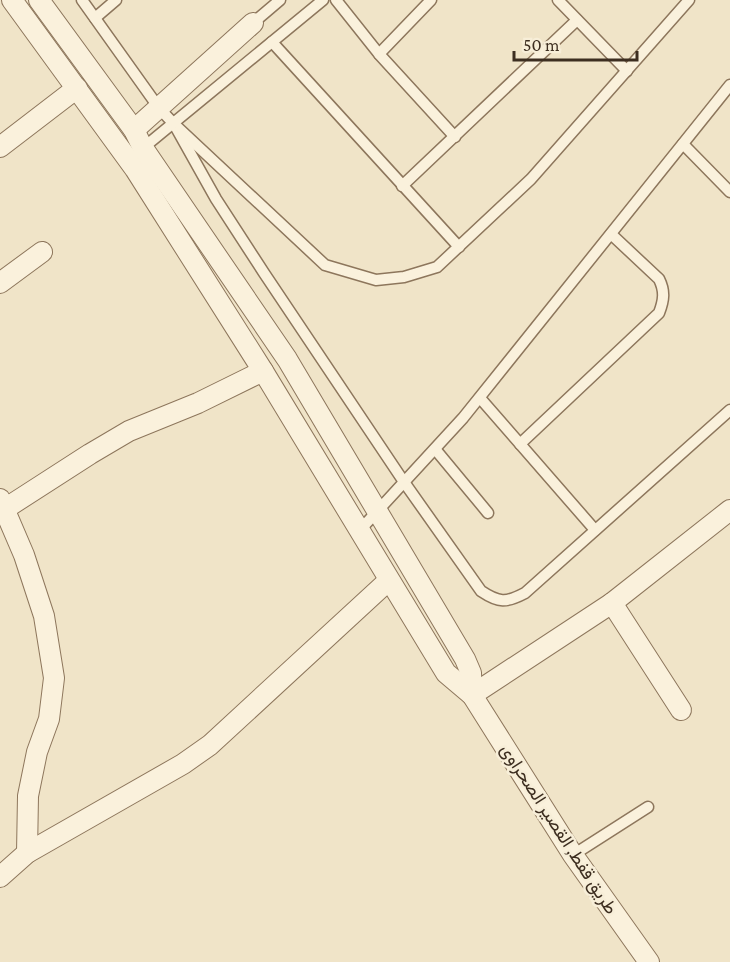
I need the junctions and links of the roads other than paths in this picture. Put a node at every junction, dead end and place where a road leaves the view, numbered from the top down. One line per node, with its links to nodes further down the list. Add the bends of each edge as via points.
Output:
1 (12, 0): 18 (street)
2 (39, 0): 21 (street)
3 (82, 0): 11 (lane)
4 (116, 0): 11 (lane)
5 (280, 0): 13 (lane)
6 (323, 0): 14 (lane)
7 (336, 0): 15 (lane)
8 (430, 0): 15 (lane)
9 (558, 0): 12 (lane)
10 (689, 0): 16 (lane)
11 (95, 18): 19 (lane)
12 (577, 20): 16 (lane); 22 (lane)
13 (253, 23): 19 (street)
14 (272, 42): 20 (lane); 26 (lane)
15 (379, 54): 22 (lane)
16 (627, 71): 29 (lane, via 531,179)
17 (730, 85): 23 (lane)
18 (77, 88): 24 (street); 32 (street, via 135,169)
19 (159, 108): 20 (lane); 21 (street)
20 (174, 124): 25 (lane); 29 (lane, via 325,265 376,280 404,277 437,267); 37 (lane, via 222,208)
21 (134, 130): 25 (street)
22 (455, 137): 26 (lane)
23 (683, 144): 27 (lane); 28 (lane)
24 (0, 147)
25 (143, 148): 40 (street, via 287,359)
26 (402, 186): 29 (lane)
27 (730, 192)
28 (611, 234): 33 (lane); 35 (lane, via 659,279 663,288 659,313)
29 (459, 247)
30 (42, 252): 31 (street)
31 (0, 283)
32 (263, 371): 38 (street, via 198,404 129,431); 42 (street)
33 (480, 398): 35 (lane); 36 (lane)
34 (730, 410): 43 (lane)
35 (520, 444): 43 (lane)
36 (435, 449): 37 (lane); 41 (lane)
37 (404, 482): 40 (lane); 43 (lane, via 481,591 494,600 511,600 525,593)
38 (2, 507): 49 (street, via 24,555 44,616 54,678 49,719 28,796)
39 (730, 510): 45 (street)
40 (377, 511): 42 (lane); 46 (street, via 465,658 471,673)
41 (488, 513)
42 (360, 530): 44 (street)
43 (595, 530)
44 (388, 581): 46 (street, via 446,673); 49 (street, via 210,744 183,764)
45 (612, 603): 46 (street); 47 (street)
46 (472, 695): 50 (street, طريق قفط, القصير الصحراوى)
47 (681, 710)
48 (648, 807): 50 (lane)
49 (27, 853): 51 (street)
50 (573, 855): 52 (street, طريق قفط, القصير الصحراوى)
51 (0, 877)
52 (649, 962)

